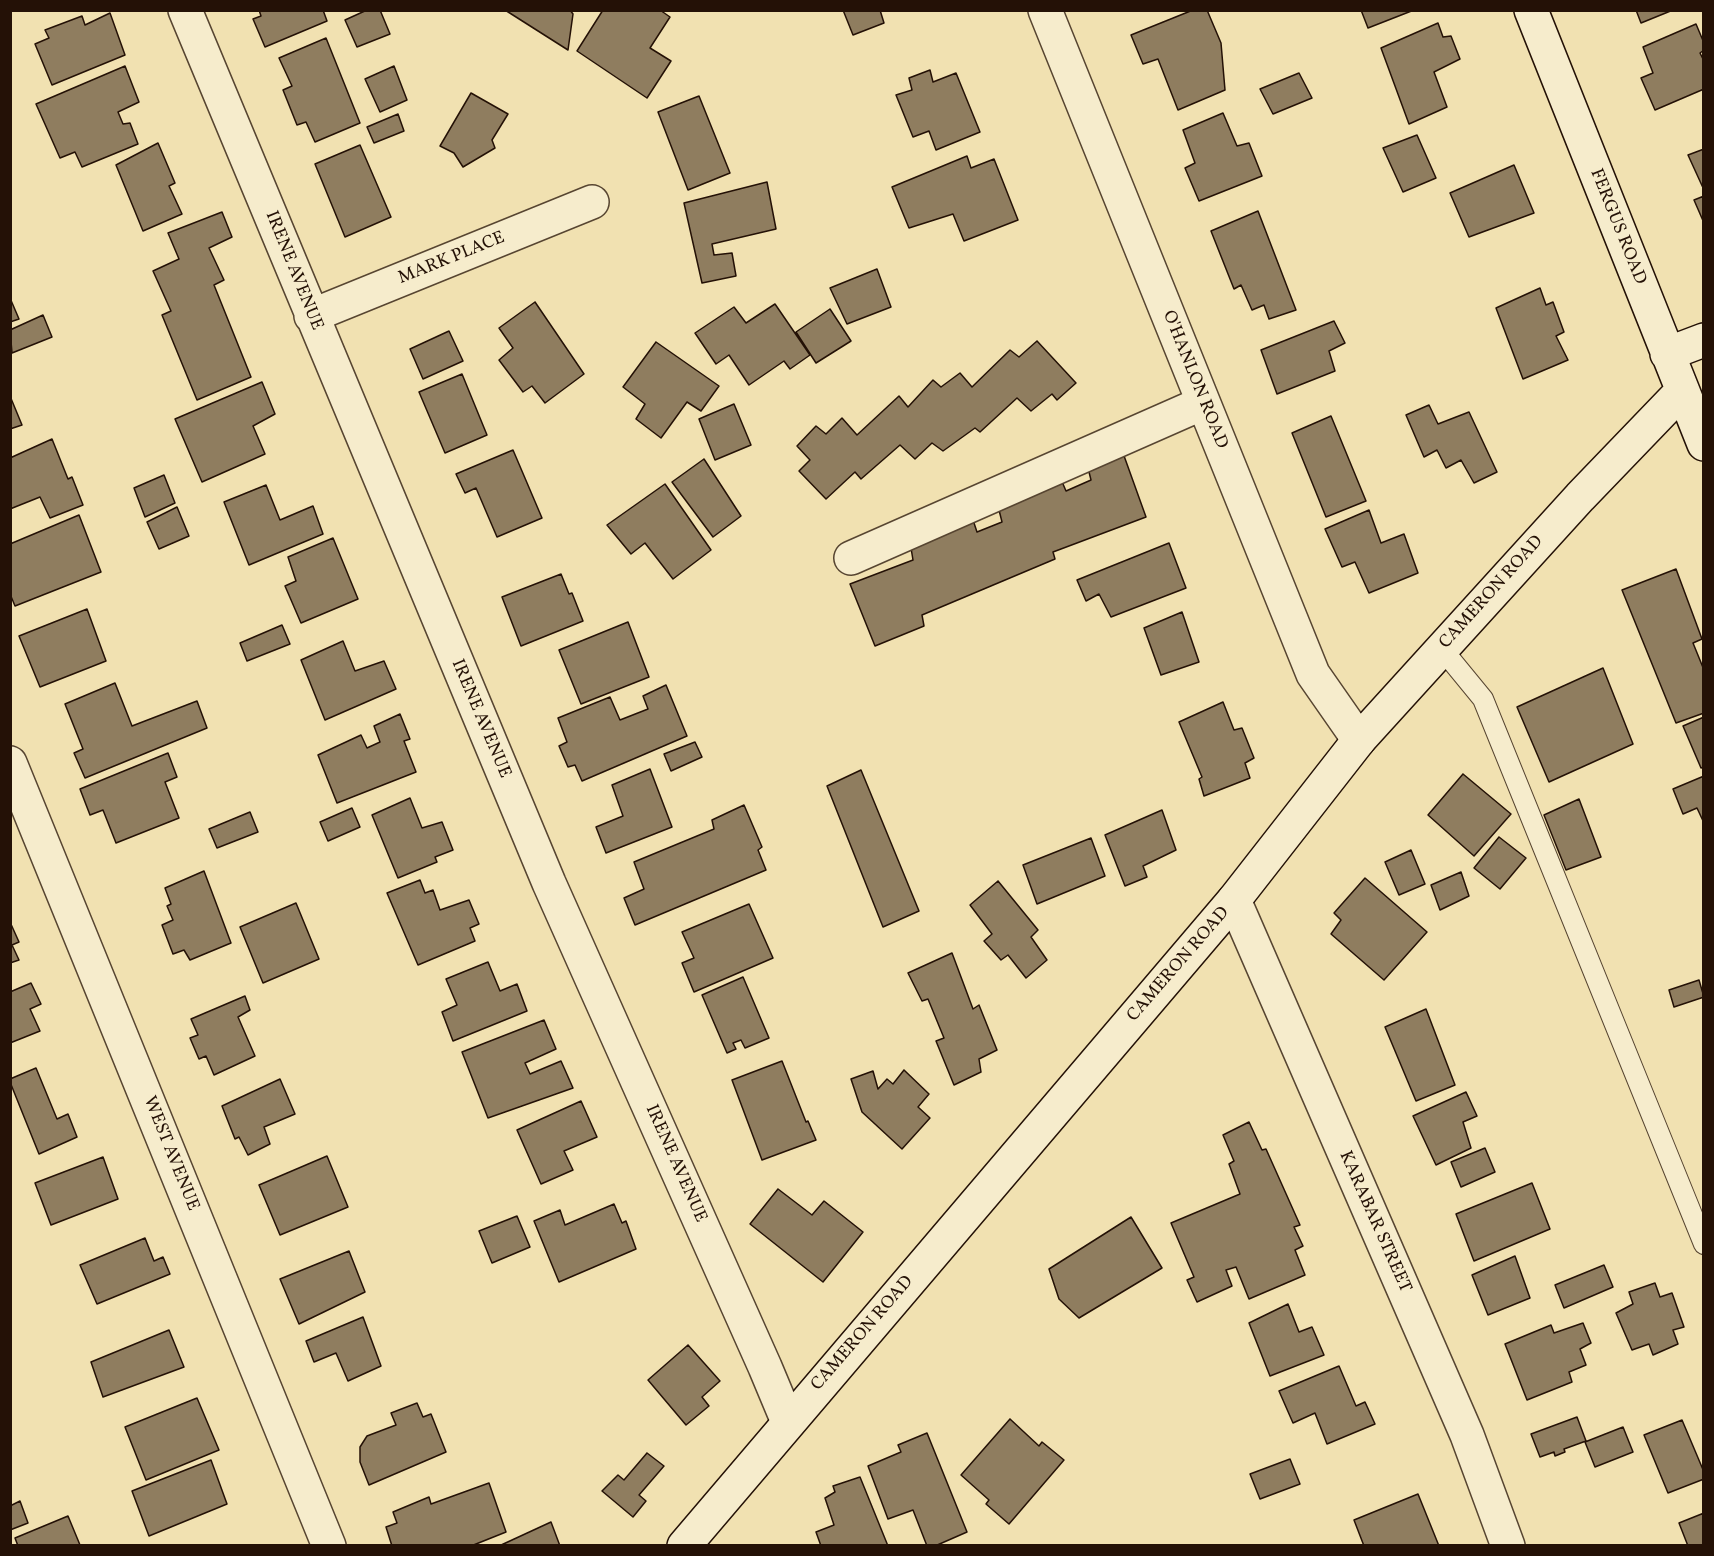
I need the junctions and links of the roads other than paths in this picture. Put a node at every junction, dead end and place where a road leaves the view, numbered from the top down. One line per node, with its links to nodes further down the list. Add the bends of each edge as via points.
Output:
1 (186, 10): 5 (street, IRENE AVENUE)
2 (1045, 10): 9 (street, O'HANLON ROAD)
3 (1530, 10): 7 (street, FERGUS ROAD)
4 (592, 202): 5 (street, MARK PLACE)
5 (311, 316): 17 (street, IRENE AVENUE, via 549,883)
6 (1704, 340): 7 (street)
7 (1667, 354): 8 (street, FERGUS ROAD)
8 (1682, 391): 10 (street, FERGUS ROAD); 12 (street, CAMERON ROAD, via 1580,496)
9 (1203, 403): 11 (street); 13 (street, O'HANLON ROAD, via 1313,674)
10 (1704, 444)
11 (851, 558)
12 (1442, 649): 13 (street, CAMERON ROAD); 16 (lane, via 1483,699)
13 (1359, 740): 15 (street, CAMERON ROAD)
14 (10, 763): 18 (street, WEST AVENUE)
15 (1234, 900): 17 (street, CAMERON ROAD); 20 (street, KARABAR STREET, via 1467,1435)
16 (1704, 1244)
17 (788, 1422): 19 (street, CAMERON ROAD)
18 (329, 1545)
19 (684, 1545)
20 (1508, 1545)

